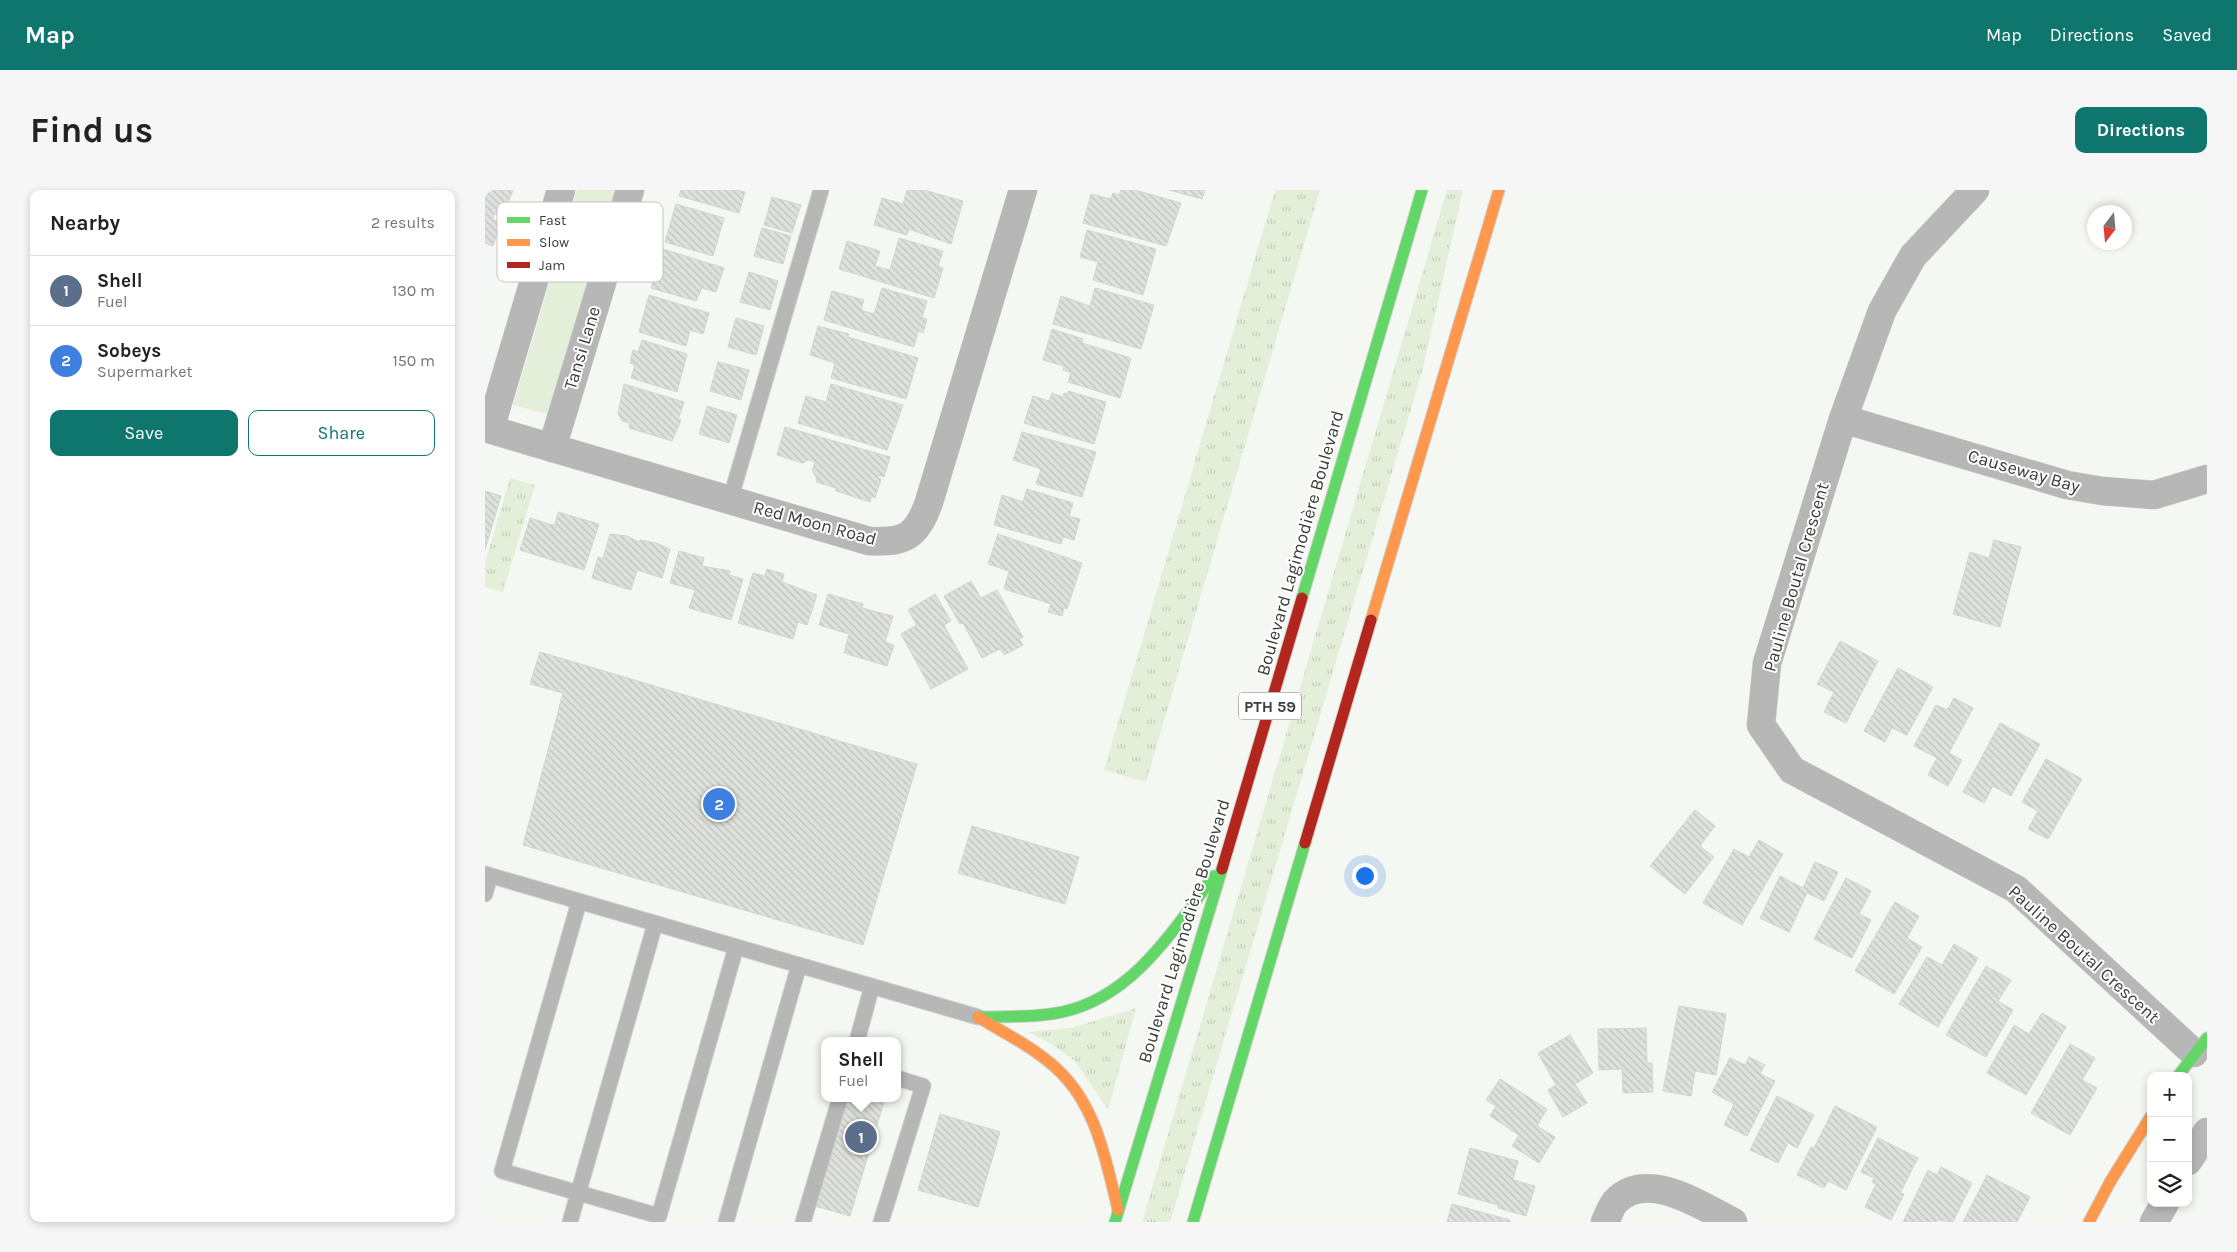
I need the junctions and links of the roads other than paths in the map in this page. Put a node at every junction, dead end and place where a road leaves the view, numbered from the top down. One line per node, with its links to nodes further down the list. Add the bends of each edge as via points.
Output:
1 (561, 190): 8 (street)
2 (630, 190): 9 (street, Tansi Lane)
3 (821, 190): 16 (lane)
4 (1023, 190): 16 (street, Red Moon Road, via 925,515 911,534 893,542 869,541)
5 (1422, 190): 17 (main road, Boulevard Lagimodière Boulevard / PTH 59)
6 (1499, 190): 42 (main road)
7 (1975, 190): 12 (street, Pauline Boutal Crescent, via 1913,256 1882,311)
8 (557, 202)
9 (626, 202)
10 (533, 282): 13 (street)
11 (602, 282): 14 (street, Tansi Lane)
12 (1843, 419): 15 (street, Causeway Bay, via 2067,485 2101,491 2153,495); 27 (street, Pauline Boutal Crescent, via 1767,663 1761,725 1792,770 2017,889)
13 (487, 429): 14 (street, Red Moon Road)
14 (552, 448): 16 (street, Red Moon Road)
15 (2207, 479)
16 (730, 500)
17 (1223, 865): 25 (main road, via 1140,969 1113,992 1062,1012); 36 (main road, Boulevard Lagimodière Boulevard / PTH 59)
18 (487, 875): 19 (lane); 20 (lane)
19 (485, 894)
20 (579, 902): 21 (lane); 34 (lane, via 502,1171)
21 (655, 924): 22 (lane); 34 (lane)
22 (736, 947): 23 (lane); 34 (lane, via 659,1216)
23 (799, 965): 24 (lane); 38 (lane)
24 (872, 986): 25 (lane); 26 (lane)
25 (978, 1017): 36 (main road, via 1050,1063 1077,1092 1100,1136)
26 (858, 1037)
27 (2201, 1045): 28 (main road)
28 (2182, 1072)
29 (901, 1079): 40 (lane, via 923,1086)
30 (839, 1102): 39 (lane)
31 (2150, 1117): 45 (main road)
32 (2207, 1132): 33 (street)
33 (2192, 1154)
34 (578, 1193): 37 (lane)
35 (2163, 1207): 46 (street)
36 (1118, 1210): 41 (main road, Boulevard Lagimodière Boulevard / PTH 59)
37 (570, 1222)
38 (726, 1222)
39 (803, 1222)
40 (881, 1222)
41 (1115, 1222)
42 (1193, 1222)
43 (1605, 1222): 44 (street, via 1616,1201 1640,1187 1675,1193)
44 (1733, 1222)
45 (2089, 1222)
46 (2154, 1222)

